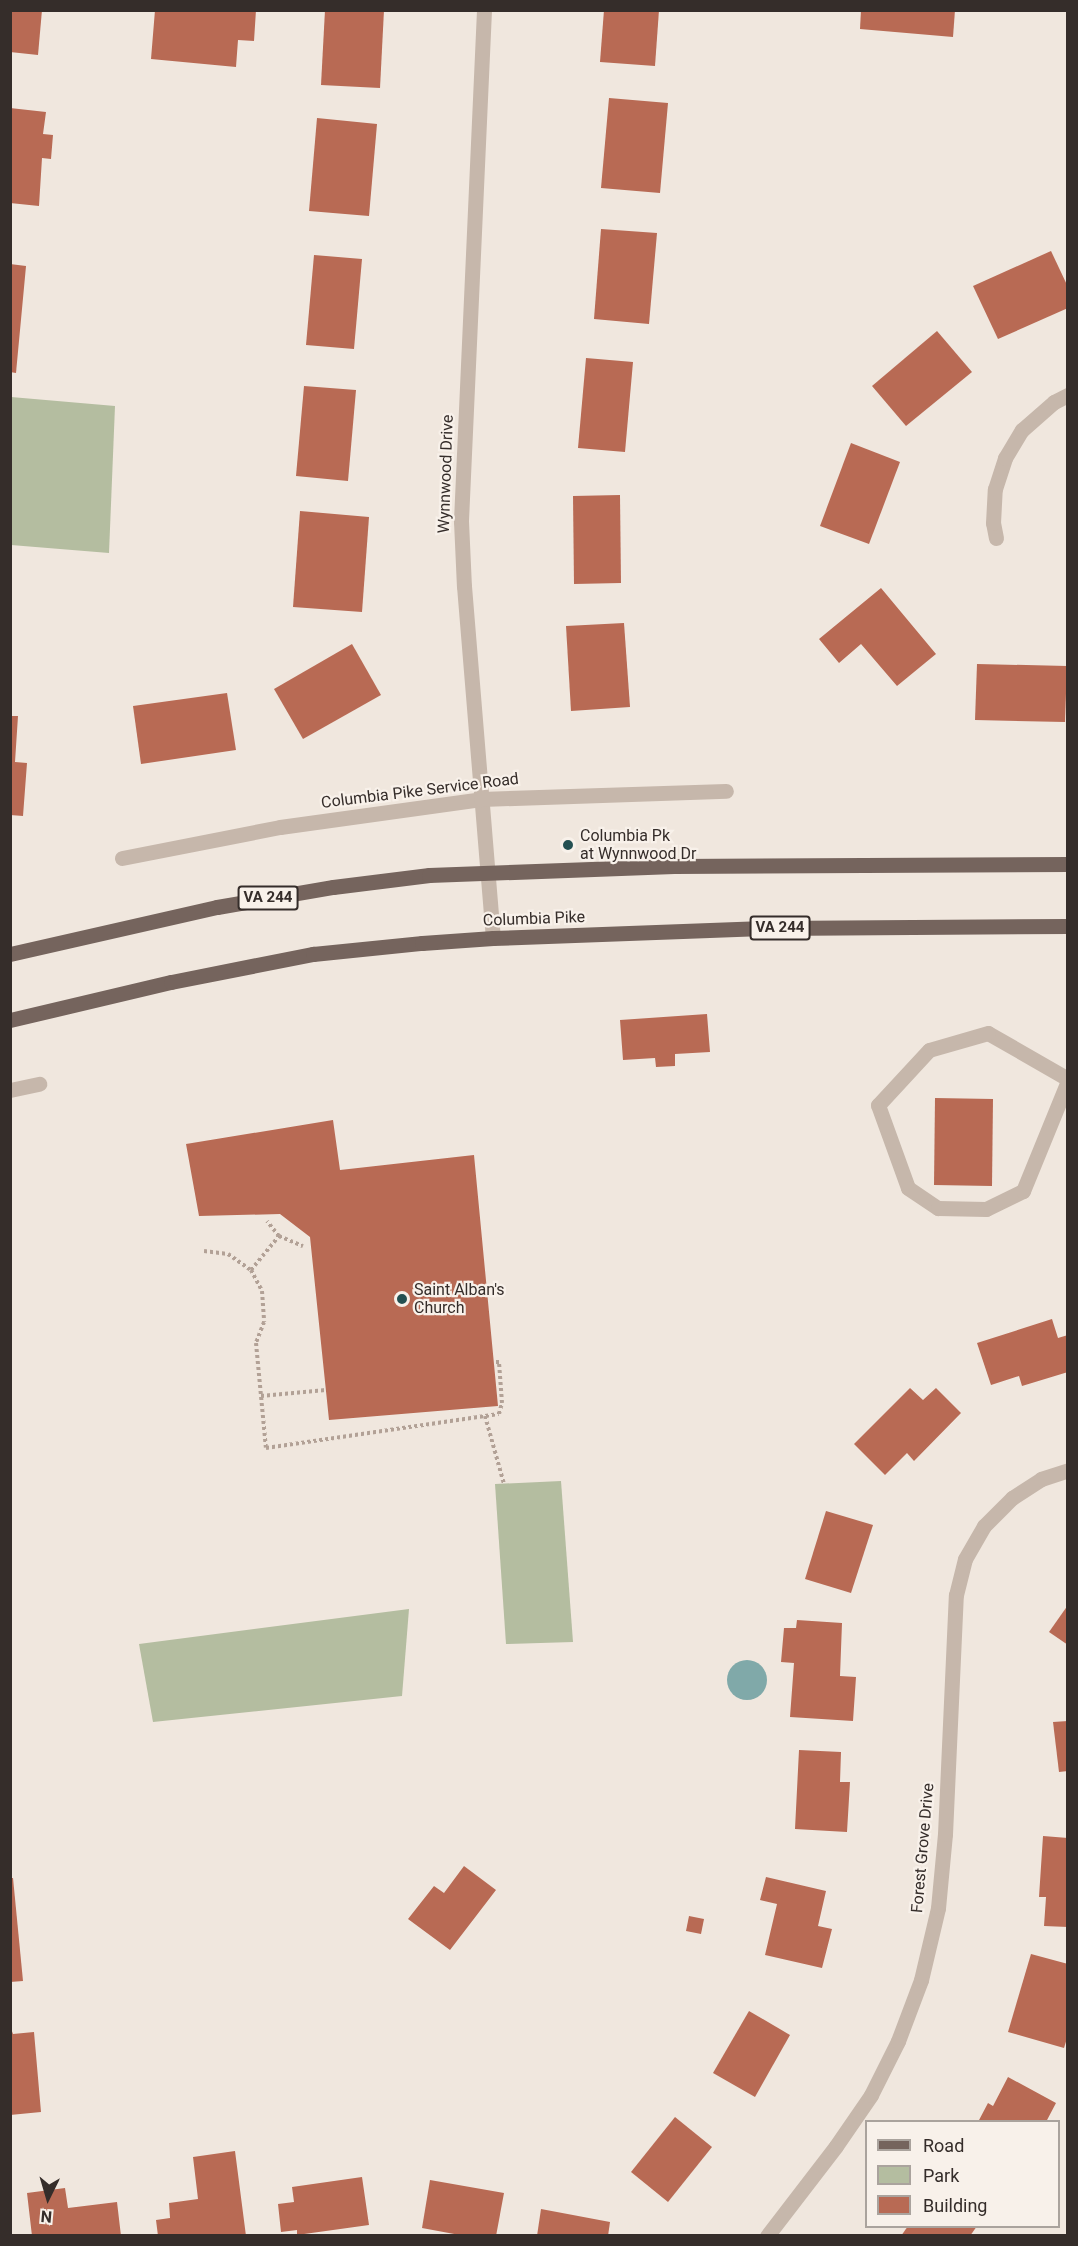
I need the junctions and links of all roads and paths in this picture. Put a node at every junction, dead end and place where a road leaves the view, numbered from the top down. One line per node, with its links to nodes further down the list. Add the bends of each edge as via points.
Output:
1 (484, 10): 5 (street, Wynnwood Drive, via 461,521)
2 (1068, 395): 3 (street, via 1022,430 1005,458 995,489)
3 (996, 538)
4 (726, 791): 5 (street, Columbia Pike Service Road)
5 (481, 799): 6 (street, Columbia Pike Service Road, via 280,827); 8 (street, Wynnwood Drive)
6 (122, 858)
7 (1068, 864): 8 (main road, VA 244, via 674,866)
8 (487, 872): 10 (street, Wynnwood Drive); 11 (main road, VA 244, via 333,887 217,907)
9 (1068, 926): 10 (main road, Columbia Pike / VA 244, via 772,928)
10 (493, 938): 12 (main road, Columbia Pike / VA 244, via 313,954)
11 (10, 954)
12 (10, 1020)
13 (1068, 1080): 13 (street, via 1023,1191 986,1209 938,1208 908,1188 878,1105 929,1050 988,1033)
14 (39, 1084): 15 (street)
15 (10, 1090)
16 (267, 1221): 17 (path)
17 (279, 1236): 18 (path); 20 (path)
18 (303, 1246)
19 (204, 1251): 20 (path, via 228,1254)
20 (251, 1270): 23 (path, via 262,1291 264,1322 256,1343)
21 (494, 1362): 24 (path, via 499,1362 502,1403 499,1414)
22 (326, 1390): 23 (path)
23 (261, 1396): 24 (path, via 266,1448)
24 (485, 1416): 26 (path)
25 (1068, 1470): 27 (street, Forest Grove Drive, via 1041,1479 1012,1498 984,1526 965,1559 956,1595 938,1908 921,1980 898,2041 871,2095)
26 (504, 1484)
27 (767, 2235)

